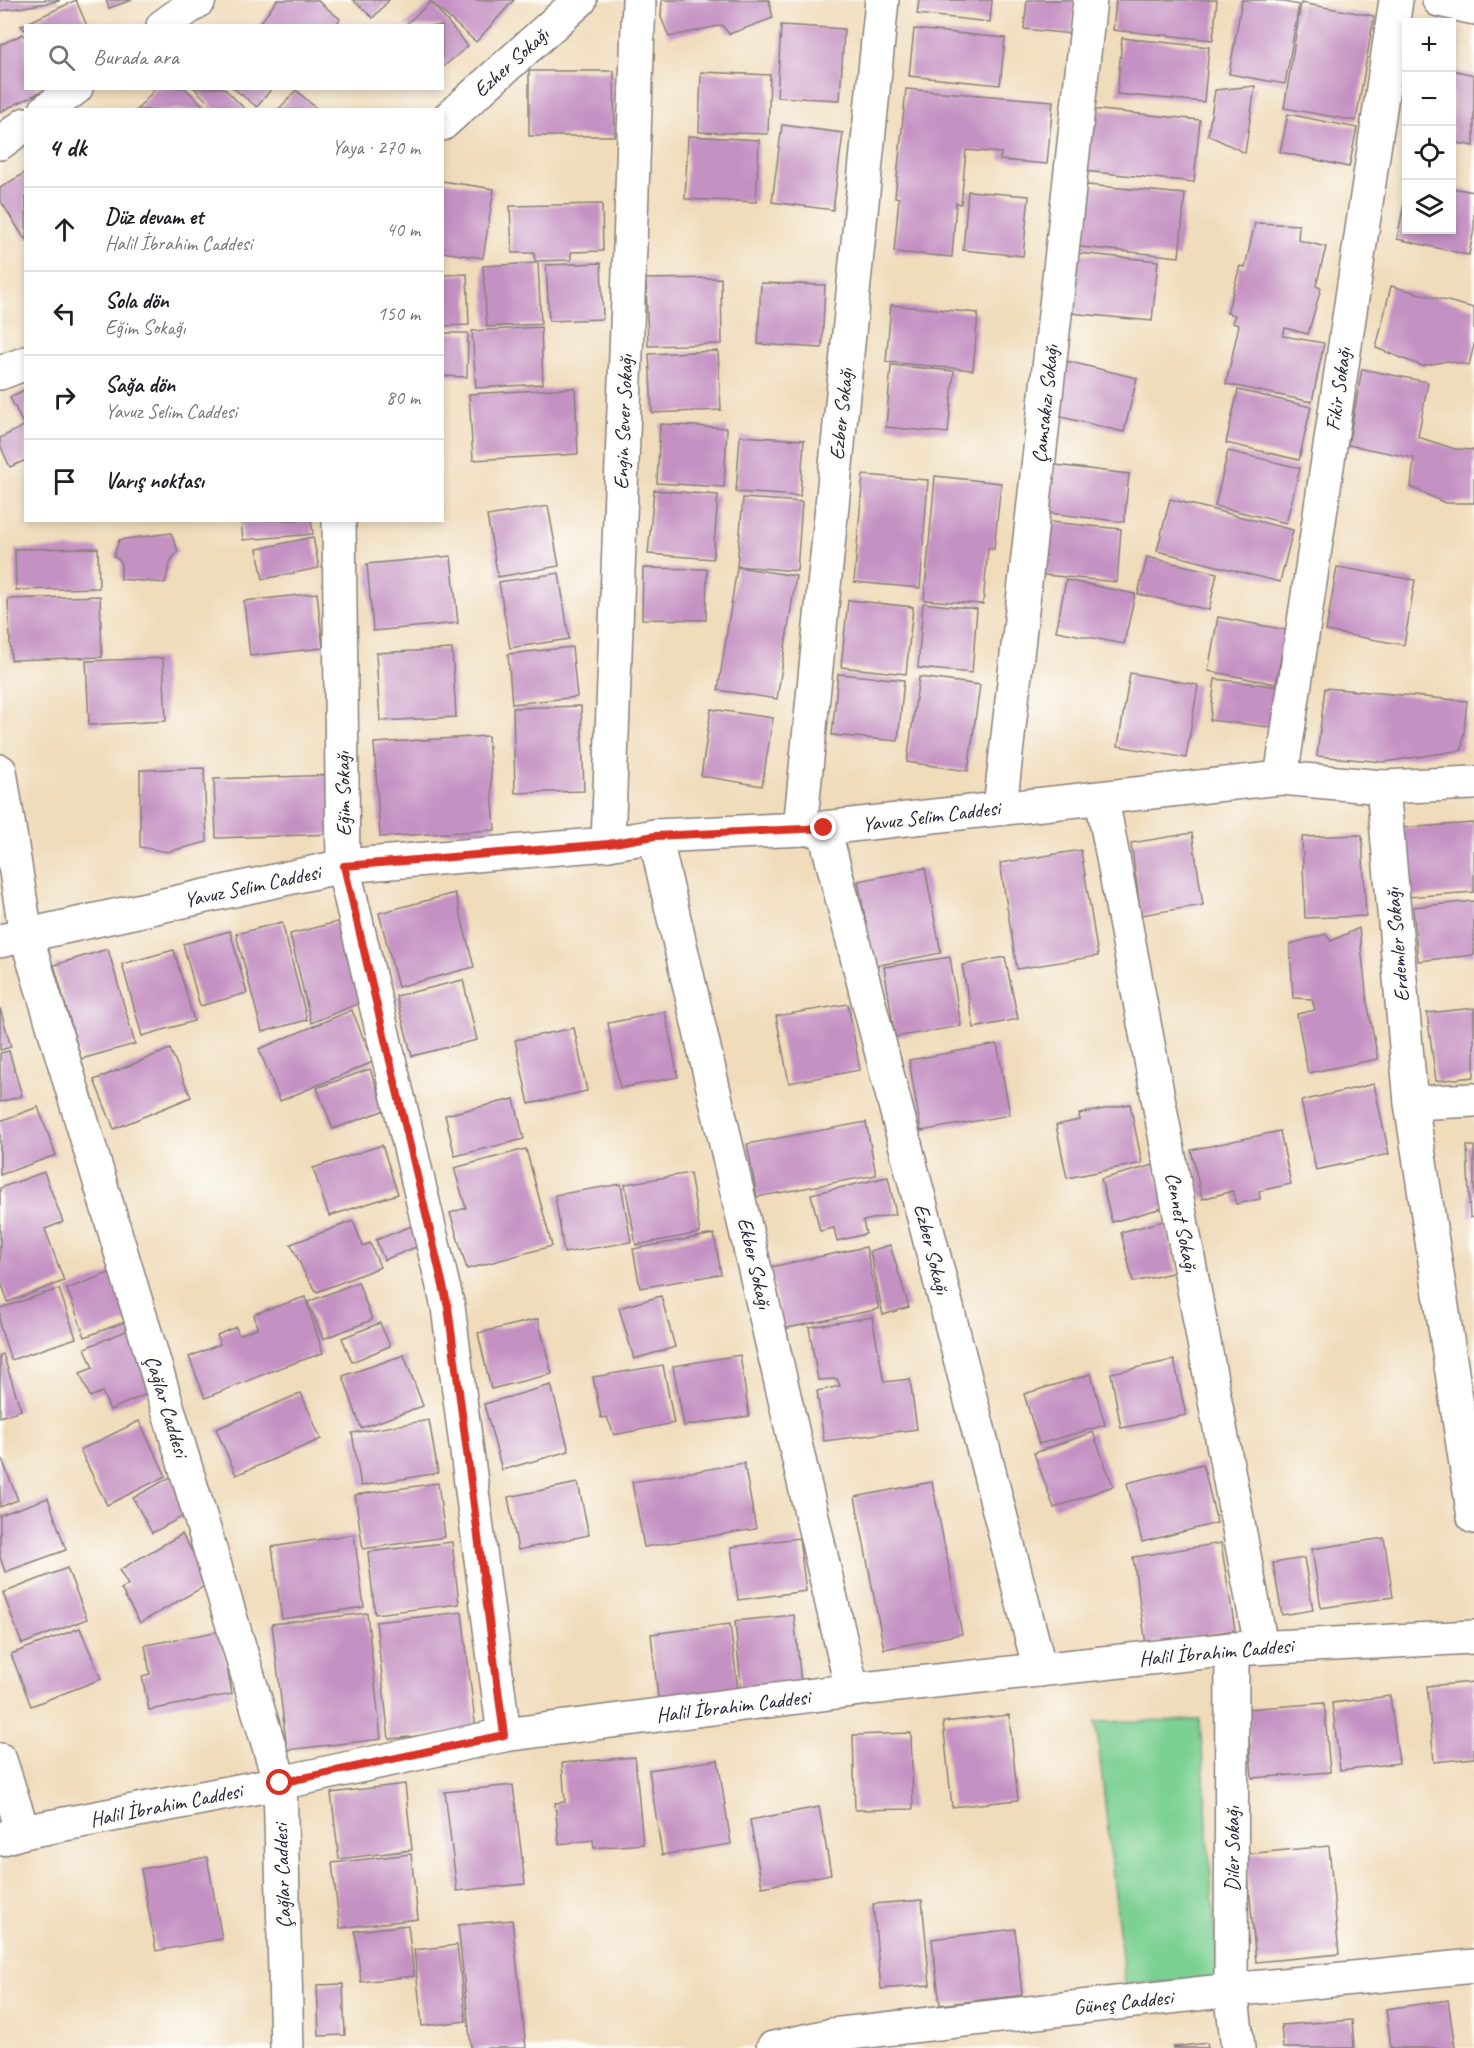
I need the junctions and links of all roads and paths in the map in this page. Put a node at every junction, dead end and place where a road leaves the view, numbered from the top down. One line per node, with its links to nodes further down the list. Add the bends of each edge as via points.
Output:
1 (199, 0): 9 (street)
2 (580, 0): 12 (street, Ezher Sokağı)
3 (639, 0): 26 (street, Engin Sever Sokağı)
4 (882, 0): 24 (street, Ezber Sokağı)
5 (1090, 0): 23 (street, Çamsakızı Sokağı)
6 (1396, 0): 19 (street, Fikir Sokağı)
7 (1438, 0): 8 (street)
8 (1474, 8)
9 (166, 24)
10 (73, 90): 11 (street)
11 (49, 108)
12 (444, 122)
13 (24, 125): 14 (street)
14 (0, 143)
15 (24, 364): 16 (street)
16 (0, 373)
17 (339, 522): 27 (street, Eğim Sokağı)
18 (0, 771): 28 (street, Çağlar Caddesi)
19 (1281, 778): 21 (street, Yavuz Selim Caddesi); 22 (street, Yavuz Selim Caddesi)
20 (1474, 783): 21 (street, Yavuz Selim Caddesi)
21 (1383, 787): 30 (street, Erdemler Sokağı)
22 (1102, 799): 23 (street, Yavuz Selim Caddesi); 33 (street, Cennet Sokağı)
23 (1000, 808): 24 (street, Yavuz Selim Caddesi)
24 (812, 829): 25 (street, Yavuz Selim Caddesi); 34 (street, Ezber Sokağı)
25 (655, 836): 26 (street, Yavuz Selim Caddesi); 35 (street, Ekber Sokağı)
26 (608, 844): 27 (street, Yavuz Selim Caddesi)
27 (344, 866): 28 (street, Yavuz Selim Caddesi); 36 (street, Eğim Sokağı, via 448,1307)
28 (13, 938): 38 (street, Çağlar Caddesi)
29 (1474, 1100): 30 (street)
30 (1411, 1102): 31 (street, Erdemler Sokağı)
31 (1474, 1516)
32 (1474, 1637): 33 (street, Halil İbrahim Caddesi)
33 (1247, 1648): 34 (street, Halil İbrahim Caddesi); 41 (street, Diler Sokağı)
34 (1040, 1670): 35 (street, Halil İbrahim Caddesi)
35 (852, 1690): 36 (street, Halil İbrahim Caddesi)
36 (504, 1735): 38 (street, Halil İbrahim Caddesi)
37 (0, 1760): 39 (street)
38 (280, 1783): 39 (street, Halil İbrahim Caddesi); 43 (street, Çağlar Caddesi)
39 (11, 1835)
40 (1474, 1966): 41 (street, Güneş Caddesi)
41 (1231, 1990): 42 (street, Güneş Caddesi, via 832,2035); 44 (street, Diler Sokağı)
42 (786, 2047)
43 (287, 2048)
44 (1238, 2048)

